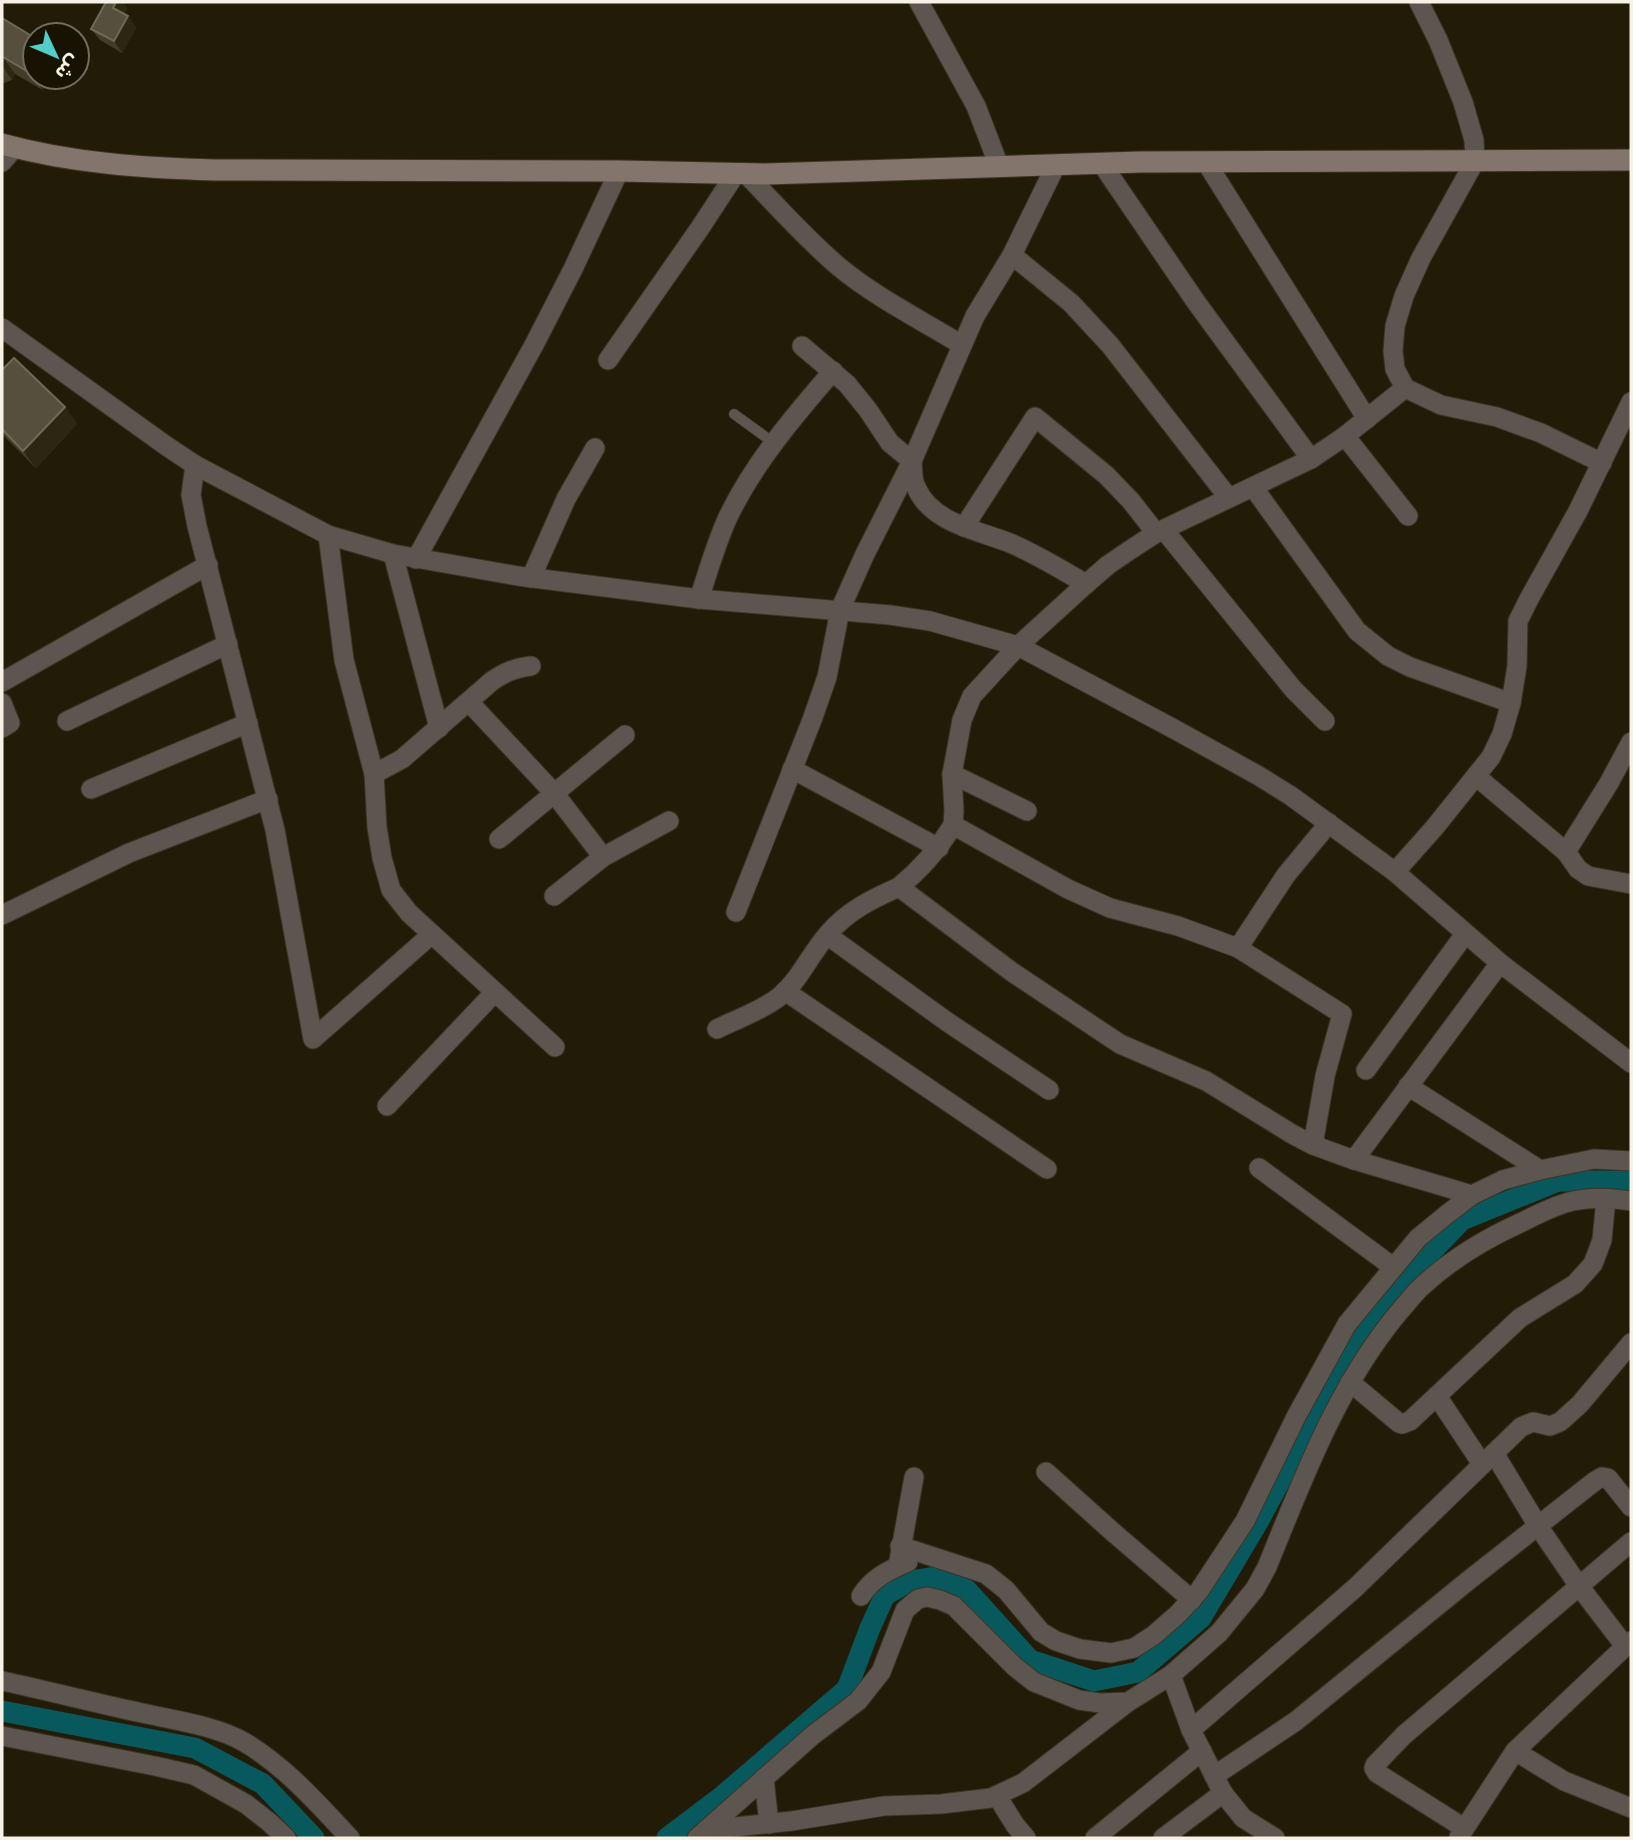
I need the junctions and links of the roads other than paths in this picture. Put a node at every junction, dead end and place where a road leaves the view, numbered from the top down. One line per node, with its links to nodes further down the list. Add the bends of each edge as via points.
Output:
1 (919, 2): 9 (street, via 976,106)
2 (1419, 2): 5 (street, via 1463,102)
3 (6, 151): 10 (main road, via 171,169)
4 (1631, 160): 5 (main road)
5 (1475, 161): 6 (main road); 18 (street, via 1404,296 1392,351)
6 (1206, 162): 7 (main road); 21 (street)
7 (1102, 164): 8 (main road); 25 (street)
8 (1056, 165): 9 (main road); 12 (street)
9 (999, 166): 11 (main road)
10 (619, 171): 11 (main road); 36 (street, via 534,345)
11 (741, 173): 14 (street, via 840,267); 16 (street)
12 (1012, 255): 14 (street); 30 (street, via 1071,303 1110,345)
13 (2, 328): 28 (street)
14 (962, 345): 26 (street)
15 (802, 346): 17 (street)
16 (608, 360)
17 (833, 371): 23 (street); 26 (street, via 890,443)
18 (1405, 388): 21 (street); 27 (street, via 1441,405 1497,417 1541,433)
19 (1631, 402): 27 (street)
20 (734, 414): 23 (lane)
21 (1367, 419): 22 (street)
22 (1345, 436): 25 (street); 31 (street)
23 (774, 443): 40 (street, via 729,516)
24 (595, 448): 38 (street)
25 (1311, 459): 29 (street)
26 (912, 461): 32 (street, via 915,485 925,502); 41 (street)
27 (1602, 463): 48 (street, via 1518,621)
28 (195, 465): 34 (street); 37 (street, via 191,495)
29 (1253, 487): 30 (street); 48 (street, via 1357,631 1372,645 1410,667)
30 (1228, 497): 33 (street)
31 (1408, 516)
32 (964, 527): 33 (street, via 1035,417 1106,475); 39 (street, via 1022,549)
33 (1160, 532): 39 (street); 50 (street, via 1293,690)
34 (328, 536): 35 (street); 58 (street, via 344,660)
35 (393, 554): 36 (street); 53 (street)
36 (416, 559): 38 (street)
37 (208, 565): 42 (street); 45 (street)
38 (531, 578): 40 (street)
39 (1086, 583): 43 (street)
40 (699, 599): 41 (street)
41 (840, 610): 43 (street, via 930,621); 56 (street, via 827,677)
42 (228, 644): 49 (street); 51 (street)
43 (1018, 646): 57 (street, via 972,696 962,720); 65 (street, via 1259,776)
44 (531, 666): 46 (street, via 504,673)
45 (2, 682)
46 (469, 702): 53 (street); 61 (street)
47 (2, 703): 52 (street, via 10,723)
48 (1511, 703): 59 (street, via 1491,757)
49 (66, 721)
50 (1325, 721)
51 (248, 723): 60 (street); 62 (street)
52 (2, 728)
53 (439, 728): 58 (street)
54 (625, 735): 61 (street)
55 (1631, 743): 69 (street)
56 (792, 769): 68 (street); 75 (street)
57 (952, 774): 63 (street); 66 (street)
58 (374, 775): 77 (street, via 379,838 391,890)
59 (1477, 777): 69 (street); 71 (street)
60 (91, 789)
61 (554, 793): 67 (street); 70 (street)
62 (268, 799): 76 (street, via 130,853); 77 (street, via 313,1040)
63 (1027, 811)
64 (669, 821): 70 (street)
65 (1329, 822): 71 (street); 80 (street, via 1286,875)
66 (953, 825): 68 (street); 80 (street, via 1110,908)
67 (499, 839)
68 (939, 848): 73 (street)
69 (1566, 852): 72 (street, via 1588,876)
70 (603, 857): 74 (street)
71 (1395, 872): 78 (street)
72 (1631, 884)
73 (899, 887): 79 (street, via 867,901); 91 (street, via 1012,972 1120,1044 1206,1082)
74 (554, 896)
75 (736, 912)
76 (2, 915)
77 (432, 934): 83 (street)
78 (1465, 934): 81 (street); 87 (street)
79 (827, 935): 82 (street); 89 (street)
80 (1238, 948): 91 (street, via 1342,1014)
81 (1500, 962): 86 (street); 88 (street)
82 (785, 990): 84 (street, via 759,1009); 95 (street)
83 (495, 992): 85 (street); 90 (street)
84 (716, 1029)
85 (555, 1046)
86 (1631, 1063)
87 (1366, 1070)
88 (1408, 1086): 92 (street); 96 (street)
89 (1049, 1090)
90 (387, 1106)
91 (1313, 1145): 92 (street)
92 (1354, 1160): 97 (street)
93 (1631, 1161): 96 (street, via 1594,1159)
94 (1259, 1168): 100 (street)
95 (1047, 1169)
96 (1540, 1170): 97 (street)
97 (1472, 1195): 100 (street, via 1418,1238)
98 (1606, 1199): 99 (street); 102 (street, via 1572,1201 1547,1211 1488,1238 1455,1260 1420,1288); 103 (street, via 1602,1241 1593,1264 1575,1284 1520,1318)
99 (1631, 1201)
100 (1393, 1267): 115 (street, via 1347,1324 1245,1521)
101 (1631, 1343): 104 (street, via 1560,1422 1521,1427)
102 (1350, 1382): 103 (street, via 1402,1424); 117 (street, via 1255,1588 1219,1633)
103 (1437, 1396): 104 (street)
104 (1488, 1459): 108 (street); 120 (street, via 1355,1588)
105 (1046, 1472): 115 (street)
106 (914, 1476): 110 (street)
107 (1631, 1507): 108 (street, via 1608,1478 1602,1477)
108 (1538, 1526): 113 (street); 125 (street)
109 (1631, 1542): 113 (street)
110 (901, 1546): 111 (street); 112 (street)
111 (925, 1554): 112 (street); 115 (street, via 986,1574 1006,1590 1041,1632 1080,1649 1111,1653 1134,1648)
112 (898, 1566): 114 (street, via 869,1584)
113 (1579, 1586): 116 (street); 129 (street, via 1375,1765 1377,1773)
114 (861, 1596)
115 (1192, 1600)
116 (1628, 1644): 123 (street)
117 (1171, 1675): 119 (street); 120 (street)
118 (2, 1681): 132 (street, via 229,1735 274,1764)
119 (1128, 1702): 124 (street, via 1079,1700 1034,1682 954,1606 927,1597 905,1609 881,1672 858,1701); 126 (street, via 1023,1783)
120 (1191, 1730): 122 (street)
121 (2, 1736): 131 (street, via 194,1775 246,1804)
122 (1202, 1751): 125 (street); 134 (street)
123 (1514, 1751): 127 (street, via 1564,1781); 129 (street)
124 (764, 1778): 128 (street); 130 (street)
125 (1219, 1784): 135 (street); 136 (street, via 1243,1818)
126 (997, 1796): 128 (street, via 884,1806); 133 (street)
127 (1631, 1808)
128 (762, 1829): 130 (street)
129 (1462, 1833)
130 (701, 1834)
131 (286, 1838)
132 (350, 1838)
133 (1026, 1838)
134 (1095, 1838)
135 (1163, 1838)
136 (1275, 1838)

